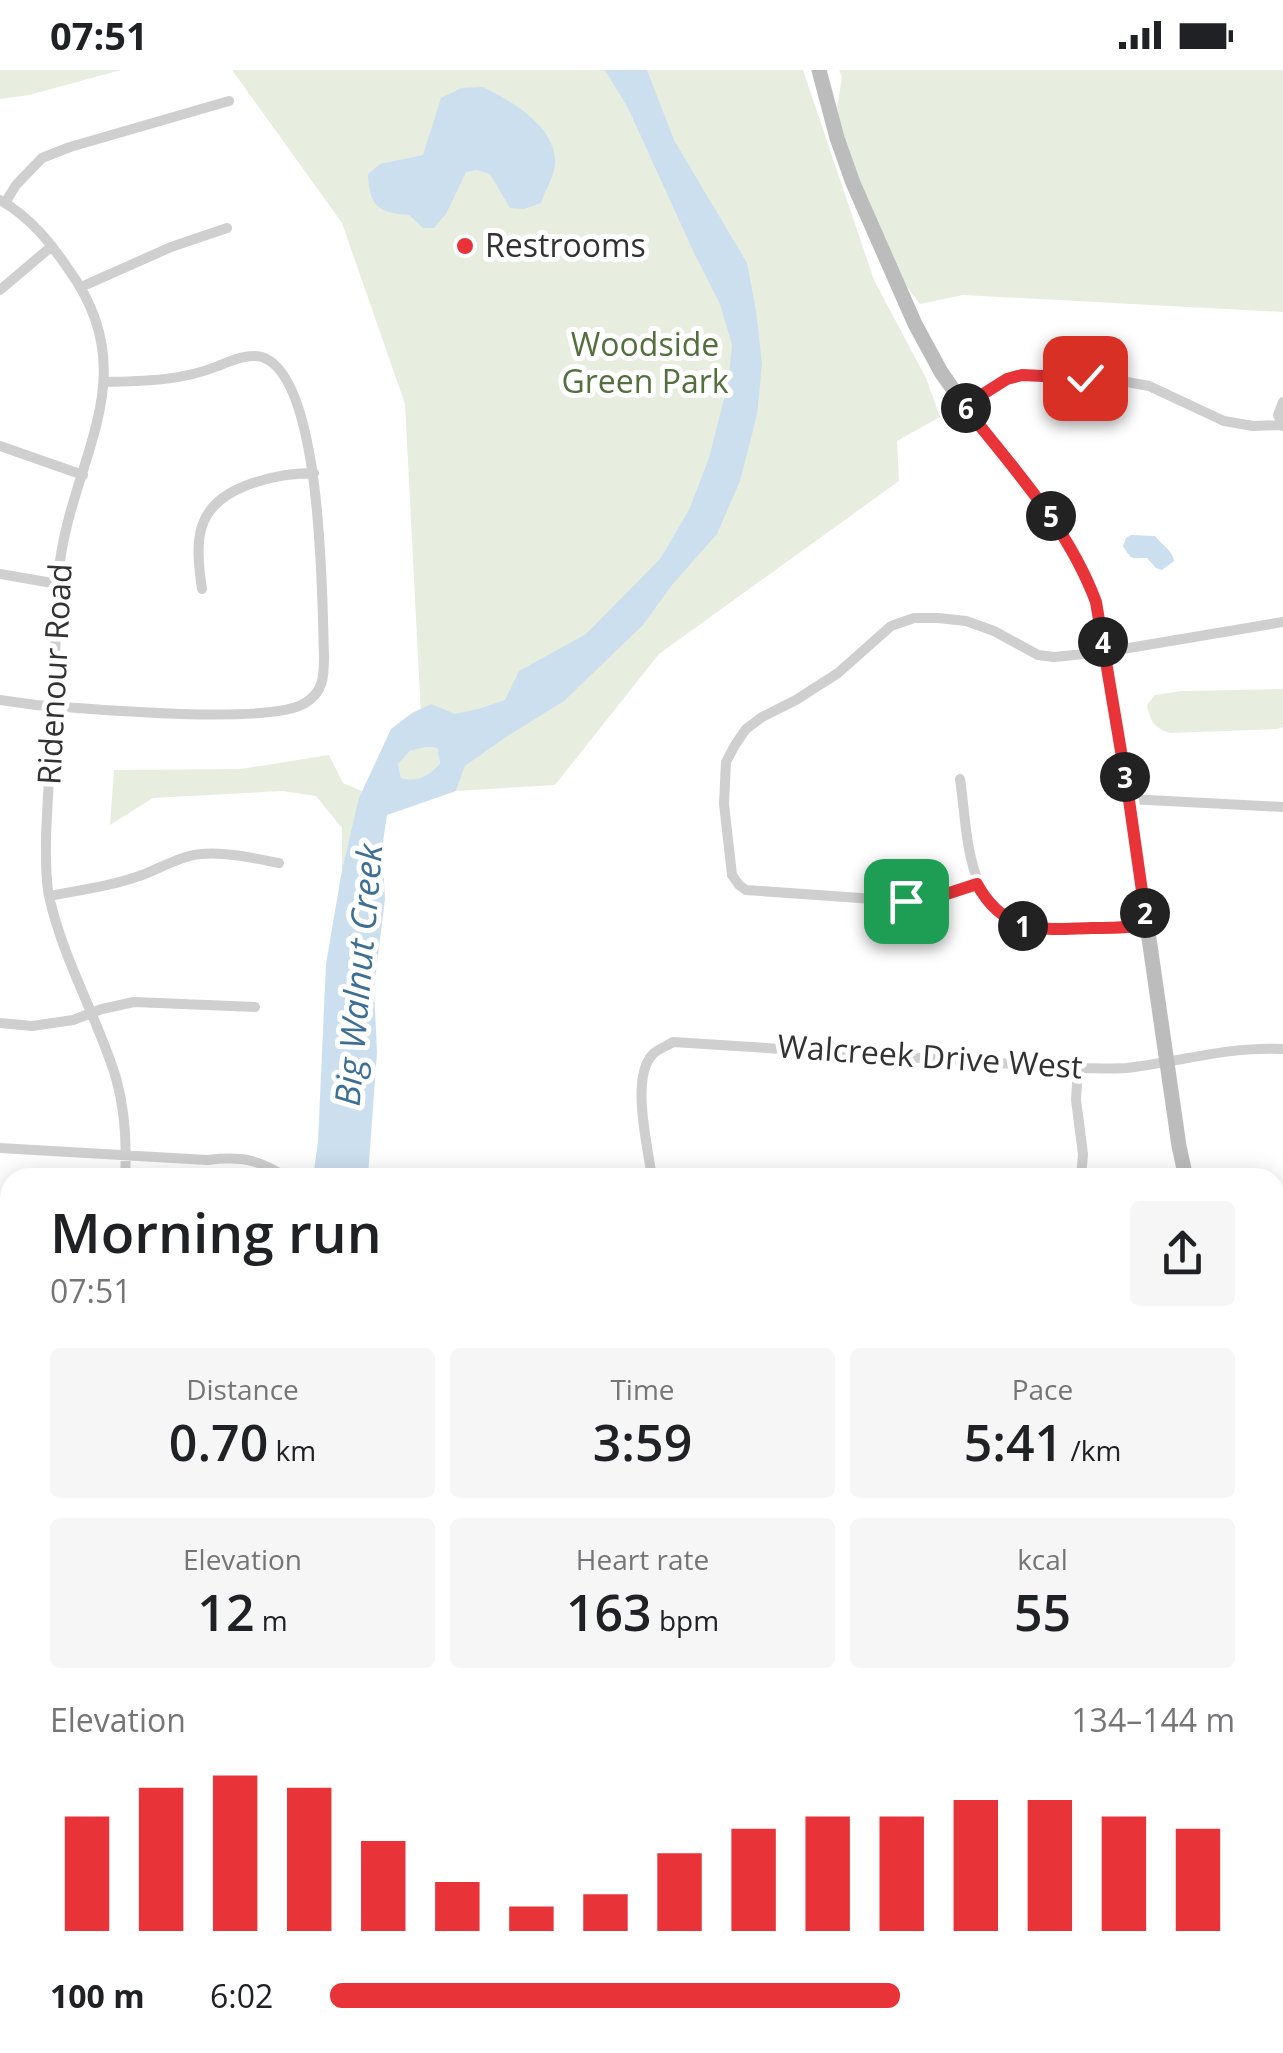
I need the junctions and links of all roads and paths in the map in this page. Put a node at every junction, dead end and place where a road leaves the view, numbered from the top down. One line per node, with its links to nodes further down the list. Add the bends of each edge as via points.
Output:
1 (820, 70): 10 (main road, via 853,183 914,324)
2 (229, 101): 3 (street, via 42,158)
3 (2, 202): 5 (street, Ridenour Road)
4 (227, 228): 6 (street)
5 (52, 246): 6 (street, Ridenour Road); 7 (street)
6 (82, 286): 8 (street, Ridenour Road, via 101,344)
7 (0, 290)
8 (104, 382): 13 (street, via 183,378 234,359 263,357 290,386); 14 (street, Ridenour Road)
9 (1283, 402): 11 (street)
10 (964, 406): 11 (street, via 1022,375 1116,380 1172,395 1224,422); 19 (main road, via 1058,525 1086,574)
11 (1282, 425)
12 (0, 446): 14 (street)
13 (314, 474): 17 (street, via 264,478 211,507 197,554); 21 (street, via 324,676 304,705 252,714)
14 (83, 475): 16 (street, Ridenour Road)
15 (0, 574): 16 (street)
16 (58, 584): 21 (street, Ridenour Road)
17 (202, 589)
18 (1283, 622): 19 (street)
19 (1105, 652): 23 (main road); 26 (street, via 1054,658 966,621 914,618 891,626 838,673 746,728 726,762 724,804 732,875 739,885 903,901)
20 (0, 700): 21 (street)
21 (52, 706): 27 (street, Ridenour Road)
22 (960, 779): 26 (street)
23 (1129, 799): 24 (street); 28 (main road)
24 (1283, 807)
25 (279, 863): 27 (street, via 199,854 123,881)
26 (977, 884): 28 (street, via 998,912 1026,927)
27 (49, 896): 30 (street, Ridenour Road)
28 (1147, 926): 33 (main road)
29 (255, 1007): 30 (street, via 134,1002)
30 (91, 1013): 31 (street, via 32,1026); 36 (street, Ridenour Road, via 116,1078)
31 (0, 1024)
32 (1283, 1049): 33 (street, Walcreek Drive West)
33 (1167, 1060): 34 (street, Walcreek Drive West); 41 (main road)
34 (1078, 1068): 39 (street, Walcreek Drive West, via 673,1042 653,1054 642,1072); 40 (street)
35 (0, 1148): 36 (street)
36 (126, 1156): 37 (street, Ridenour Road); 38 (street, via 242,1157)
37 (125, 1168)
38 (271, 1168)
39 (651, 1168)
40 (1082, 1168)
41 (1184, 1168)
42 (0, 1803): 43 (street)
43 (0, 1812)

